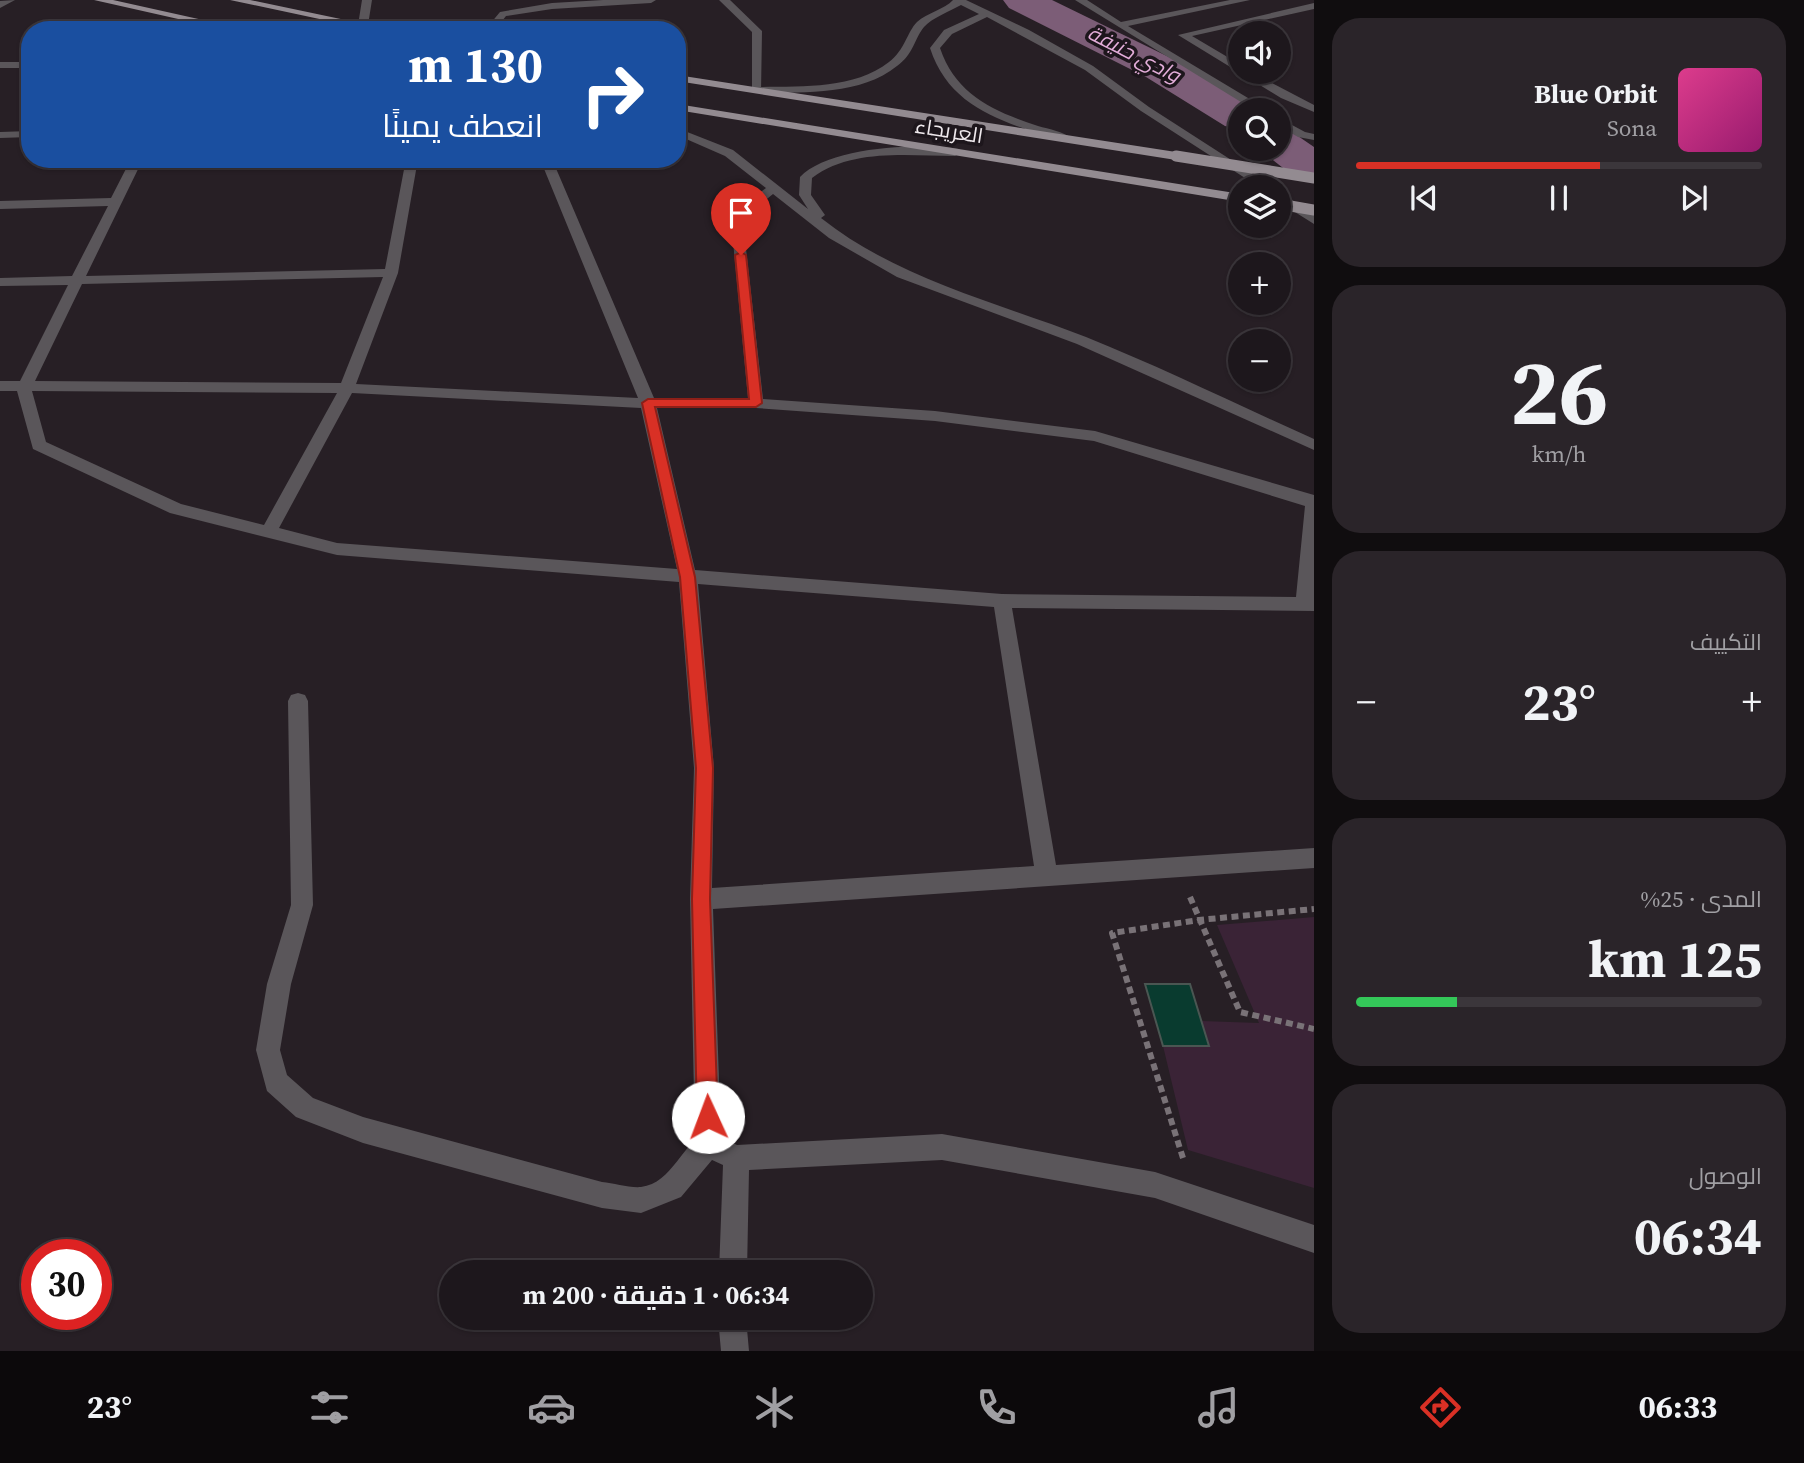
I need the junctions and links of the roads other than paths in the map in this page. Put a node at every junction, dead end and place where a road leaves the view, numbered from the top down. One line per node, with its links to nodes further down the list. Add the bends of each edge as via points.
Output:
1 (10, 0): 12 (street)
2 (99, 0): 17 (main road)
3 (235, 0): 18 (main road)
4 (367, 0): 19 (street)
5 (497, 0): 15 (street)
6 (651, 0): 15 (street)
7 (724, 0): 29 (street, via 757,31)
8 (1080, 0): 22 (street)
9 (1245, 0): 22 (street)
10 (1280, 0): 14 (street)
11 (960, 1): 16 (street); 29 (street, via 920,25 910,46 880,74 831,87)
12 (0, 5)
13 (1314, 6): 14 (street)
14 (1301, 9): 21 (street)
15 (503, 14): 20 (street)
16 (986, 14): 38 (street, via 948,32 934,48 938,66 980,106); 43 (street, via 1089,68)
17 (197, 21)
18 (343, 21)
19 (364, 21)
20 (497, 21)
21 (1247, 21)
22 (1119, 25): 30 (street)
23 (1228, 25): 24 (street, via 1183,35)
24 (1228, 62)
25 (0, 65): 26 (street)
26 (21, 65)
27 (686, 79): 29 (main road, العريجاء)
28 (1265, 84): 32 (street)
29 (757, 90): 38 (main road, العريجاء)
30 (1242, 98)
31 (686, 108): 39 (main road, العريجاء)
32 (1314, 109)
33 (1291, 128): 37 (street)
34 (21, 134): 35 (street)
35 (0, 135)
36 (686, 135): 45 (street, via 729,153)
37 (1314, 137)
38 (1067, 139): 44 (main road, العريجاء, bridge)
39 (955, 152): 46 (main road, العريجاء); 53 (street, via 854,156 816,167 806,177 805,195)
40 (132, 168): 47 (street)
41 (409, 168): 54 (street)
42 (549, 168): 60 (street)
43 (1247, 175)
44 (1314, 178)
45 (774, 187): 53 (street); 61 (street, via 745,210 738,230)
46 (1228, 196)
47 (116, 202): 49 (street); 55 (street)
48 (1291, 204): 52 (street)
49 (0, 205)
50 (1291, 206): 51 (main road, bridge)
51 (1314, 210)
52 (1314, 220)
53 (834, 235): 62 (street, via 902,274 1082,341)
54 (391, 273): 55 (street); 58 (street)
55 (78, 278): 56 (street); 59 (street)
56 (0, 282)
57 (0, 386): 59 (street)
58 (347, 387): 59 (street); 60 (street); 64 (street)
59 (24, 388): 64 (street, via 39,444 176,509)
60 (648, 403): 61 (street); 65 (street)
61 (756, 403): 63 (street, via 935,416 1095,436)
62 (1314, 445)
63 (1313, 501): 67 (street)
64 (268, 532): 65 (street, via 337,549)
65 (688, 577): 66 (street); 71 (street, via 705,768)
66 (1002, 601): 67 (street); 70 (street)
67 (1309, 605)
68 (298, 701): 72 (street, via 302,905 279,984 268,1051 275,1082 305,1108 363,1130 602,1195 641,1200 672,1188)
69 (1314, 858): 70 (street)
70 (1047, 876): 71 (street)
71 (701, 899): 72 (street)
72 (708, 1145): 73 (street)
73 (736, 1158): 74 (street, via 942,1147 1155,1185); 75 (street)
74 (1314, 1239)
75 (733, 1260)
76 (733, 1330): 77 (street)
77 (735, 1351)

